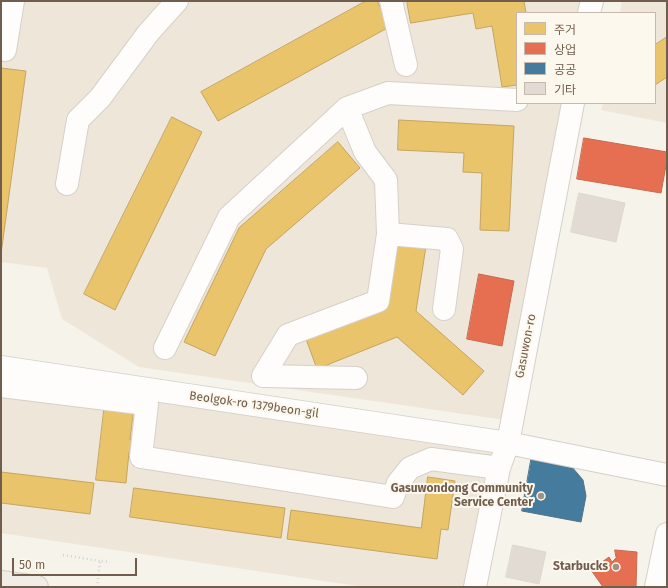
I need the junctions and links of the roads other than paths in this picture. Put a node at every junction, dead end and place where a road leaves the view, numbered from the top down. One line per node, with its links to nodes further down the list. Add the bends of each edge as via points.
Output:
1 (12, 1): 6 (street)
2 (177, 1): 11 (street, via 149,32 100,98 78,120)
3 (391, 1): 7 (street)
4 (592, 1): 5 (street)
5 (589, 12)
6 (5, 50)
7 (406, 64)
8 (516, 100): 10 (street, via 388,94)
9 (567, 104): 18 (street, Gasuwon-ro)
10 (347, 108): 12 (street, via 365,152 386,180); 14 (street, via 229,217)
11 (67, 184)
12 (388, 234): 13 (street, via 447,240 452,249); 16 (street, via 378,301 288,335 263,376)
13 (444, 309)
14 (165, 348)
15 (1, 367): 18 (street, Beolgok-ro 1379beon-gil)
16 (356, 378)
17 (1, 386): 19 (street, via 147,404 141,458 393,496 398,483 410,468 431,459)
18 (508, 443): 19 (street, Gasuwon-ro); 20 (street, Beolgok-ro 1379beon-gil)
19 (499, 468): 24 (street, Gasuwon-ro)
20 (667, 475)
21 (667, 534): 25 (street)
22 (1, 582): 23 (main road)
23 (37, 587)
24 (475, 587)
25 (656, 587)

